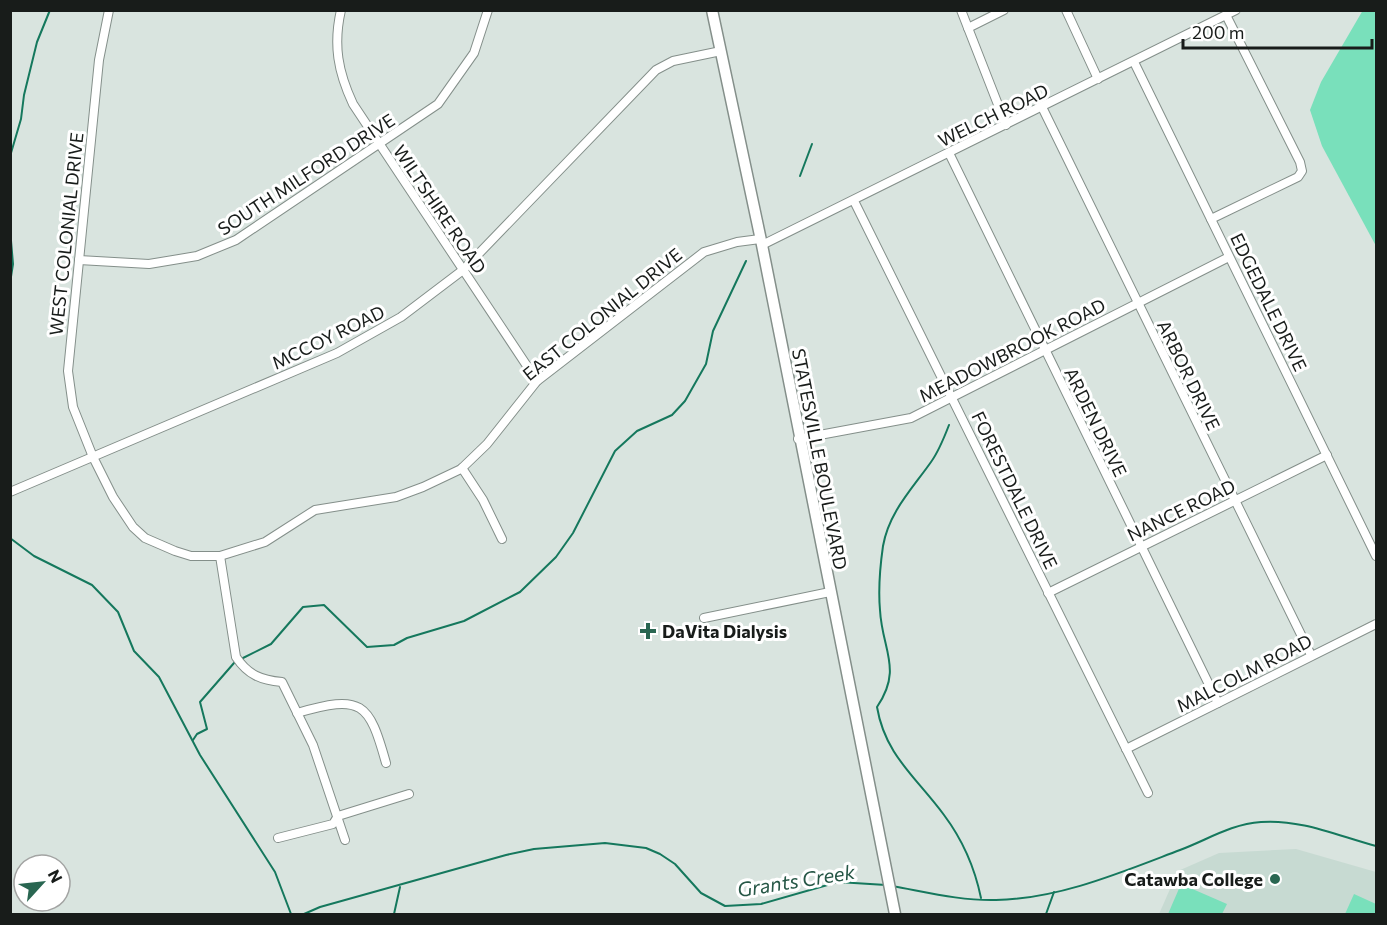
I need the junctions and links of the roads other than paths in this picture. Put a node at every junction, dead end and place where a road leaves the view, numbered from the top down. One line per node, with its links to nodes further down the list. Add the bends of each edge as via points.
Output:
1 (109, 10): 22 (street, WEST COLONIAL DRIVE, via 99,60)
2 (341, 10): 16 (street, WILTSHIRE ROAD, via 336,45 340,77)
3 (489, 10): 16 (street, SOUTH MILFORD DRIVE, via 474,53 438,104)
4 (712, 10): 11 (main road, STATESVILLE BOULEVARD)
5 (961, 10): 10 (street)
6 (1004, 10): 10 (street)
7 (1066, 10): 13 (street)
8 (1236, 10): 9 (street, WELCH ROAD)
9 (1226, 15): 12 (street, WELCH ROAD); 19 (street, via 1302,171 1298,177)
10 (968, 28): 15 (street)
11 (720, 51): 20 (main road, STATESVILLE BOULEVARD); 23 (street, MCCOY ROAD, via 673,61 656,70)
12 (1134, 62): 13 (street, WELCH ROAD); 19 (street, EDGEDALE DRIVE)
13 (1098, 79): 14 (street, WELCH ROAD)
14 (1042, 107): 15 (street, WELCH ROAD); 24 (street, ARBOR DRIVE)
15 (1006, 125): 17 (street, WELCH ROAD)
16 (379, 145): 22 (street, SOUTH MILFORD DRIVE, via 218,249 149,264); 23 (street, WILTSHIRE ROAD)
17 (949, 153): 18 (street, WELCH ROAD); 25 (street, ARDEN DRIVE)
18 (854, 201): 20 (street, WELCH ROAD); 27 (street, FORESTDALE DRIVE)
19 (1211, 219): 21 (street, EDGEDALE DRIVE)
20 (761, 242): 26 (street, EAST COLONIAL DRIVE, via 727,244 704,252); 28 (main road, STATESVILLE BOULEVARD)
21 (1229, 257): 24 (street, MEADOWBROOK ROAD); 29 (street, EDGEDALE DRIVE)
22 (79, 260): 30 (street, WEST COLONIAL DRIVE, via 68,371 73,407)
23 (463, 270): 26 (street, WILTSHIRE ROAD); 30 (street, MCCOY ROAD, via 401,317 337,353)
24 (1137, 303): 25 (street, MEADOWBROOK ROAD); 33 (street, ARBOR DRIVE)
25 (1045, 351): 27 (street, MEADOWBROOK ROAD); 35 (street, ARDEN DRIVE)
26 (537, 381): 31 (street, EAST COLONIAL DRIVE, via 487,444)
27 (952, 397): 28 (street, MEADOWBROOK ROAD, via 911,418); 39 (street, FORESTDALE DRIVE)
28 (798, 439): 38 (main road, STATESVILLE BOULEVARD)
29 (1327, 455): 33 (street, NANCE ROAD); 37 (street, EDGEDALE DRIVE)
30 (93, 457): 32 (street, MCCOY ROAD); 36 (street, EAST COLONIAL DRIVE, via 122,514 145,538 191,556)
31 (462, 468): 34 (street); 36 (street, EAST COLONIAL DRIVE, via 396,497 315,510 266,542)
32 (10, 492)
33 (1234, 501): 35 (street, NANCE ROAD); 42 (street, ARBOR DRIVE)
34 (502, 539)
35 (1141, 546): 39 (street, NANCE ROAD); 43 (street, ARDEN DRIVE)
36 (220, 556): 44 (street, via 236,657 262,680 282,682)
37 (1377, 556)
38 (830, 592): 40 (street); 52 (main road, STATESVILLE BOULEVARD)
39 (1048, 593): 45 (street, FORESTDALE DRIVE)
40 (704, 618)
41 (1377, 624): 42 (street, MALCOLM ROAD)
42 (1311, 655): 43 (street, MALCOLM ROAD)
43 (1218, 703): 45 (street, MALCOLM ROAD)
44 (297, 713): 46 (street, via 348,704 359,707 373,719); 49 (street, via 313,745)
45 (1126, 749): 47 (street, FORESTDALE DRIVE)
46 (386, 763)
47 (1148, 793)
48 (409, 794): 49 (street)
49 (338, 816): 50 (street, via 333,824); 51 (street)
50 (278, 838)
51 (345, 840)
52 (895, 915)

